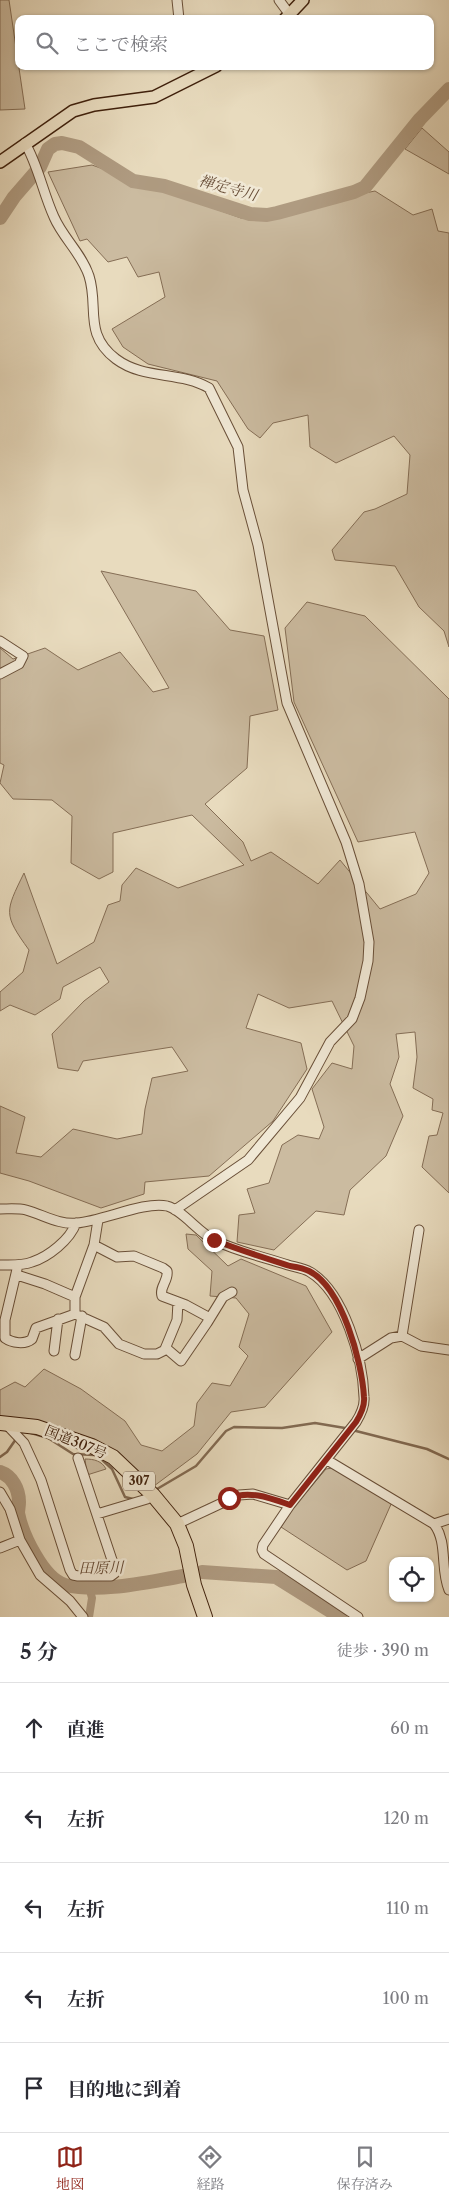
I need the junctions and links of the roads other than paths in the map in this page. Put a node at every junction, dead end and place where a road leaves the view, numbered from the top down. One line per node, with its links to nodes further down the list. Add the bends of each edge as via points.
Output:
1 (177, 0): 4 (street)
2 (279, 0): 5 (street)
3 (304, 0): 6 (main road)
4 (179, 15)
5 (286, 15)
6 (289, 15)
7 (197, 71): 8 (main road, via 154,97 73,111)
8 (25, 143): 9 (main road); 13 (street, via 32,154 53,216 89,275 94,325 101,343 114,358 137,371 187,379 209,388 238,447 243,490 258,544 287,703 346,842 359,884 369,942 360,998 352,1019 330,1042 300,1098 248,1160)
9 (0, 162)
10 (0, 641): 11 (street, via 23,656 18,664)
11 (0, 674)
12 (0, 1209): 15 (street, via 24,1209 53,1220)
13 (176, 1210): 14 (street, via 167,1206 148,1206); 32 (street, via 214,1240 309,1271 322,1282 349,1326)
14 (98, 1220): 15 (street); 17 (street)
15 (76, 1223): 19 (street, via 73,1230 47,1254)
16 (419, 1230): 27 (street)
17 (94, 1245): 22 (street); 23 (street, via 116,1257 134,1256 163,1268 168,1275 160,1294)
18 (0, 1265): 19 (street)
19 (18, 1265): 20 (street)
20 (17, 1275): 22 (street); 26 (street, via 5,1320 5,1338 29,1342 36,1328)
21 (232, 1292): 25 (street, via 223,1297)
22 (75, 1297): 24 (street)
23 (178, 1302): 25 (street); 28 (street, via 177,1320)
24 (78, 1315): 26 (street); 28 (street, via 104,1326 116,1342 127,1347 149,1355); 31 (street)
25 (210, 1318): 28 (street, via 181,1361)
26 (58, 1319): 30 (street)
27 (402, 1336): 29 (street, via 421,1346); 32 (street, via 391,1338)
28 (165, 1349)
29 (449, 1350)
30 (54, 1352)
31 (75, 1355)
32 (358, 1359): 35 (street, via 364,1398 362,1411)
33 (6, 1426): 37 (highway, 国道307号 / 307, via 37,1427 92,1446 113,1457); 39 (street, via 21,1440 41,1480 73,1575 112,1576 115,1573)
34 (78, 1458): 39 (street)
35 (327, 1460): 38 (street); 42 (street)
36 (0, 1492): 43 (street)
37 (153, 1495): 39 (street); 41 (highway, 国道307号 / 307)
38 (290, 1505): 41 (street, via 254,1494 239,1495); 48 (street, via 263,1544 263,1552)
39 (97, 1514)
40 (449, 1519): 42 (street)
41 (177, 1524): 47 (highway, 国道307号 / 307)
42 (434, 1524): 45 (street, via 441,1536 444,1578)
43 (20, 1540): 44 (street); 46 (street, via 40,1575)
44 (0, 1548)
45 (449, 1590)
46 (84, 1617)
47 (205, 1617)
48 (358, 1617)

